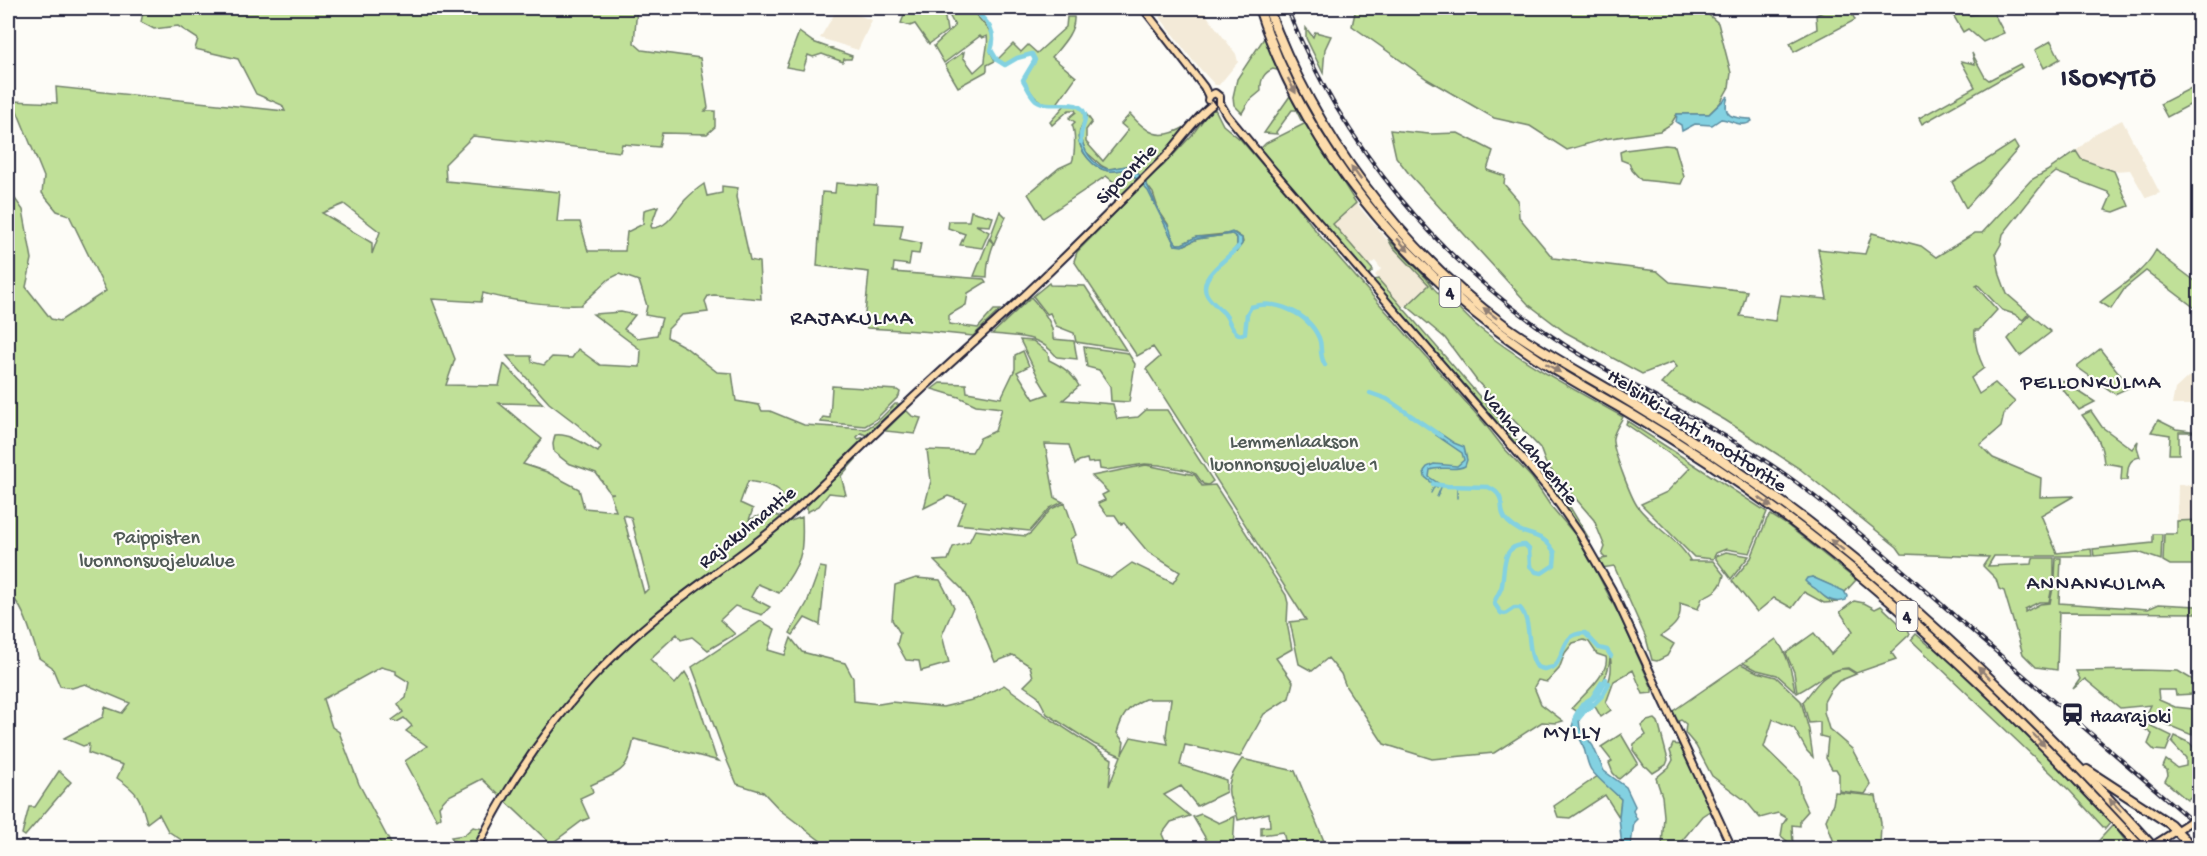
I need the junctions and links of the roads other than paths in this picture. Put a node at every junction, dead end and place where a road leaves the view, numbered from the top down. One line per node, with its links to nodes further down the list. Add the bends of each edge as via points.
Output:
1 (1143, 8): 4 (main road, Vanha Lahdentie)
2 (1259, 8): 7 (highway, Helsinki-Lahti moottoritie / 4, one-way to 7, via 1284,71 1336,161 1362,198 1434,277 1528,352 1669,437 1801,528 1951,655)
3 (1268, 8): 6 (highway, Helsinki-Lahti moottoritie / 4, one-way to 3, via 1911,606 1806,520 1674,429 1506,326 1458,287 1392,219 1343,155 1313,107)
4 (1213, 101): 5 (main road, Sipoontie, via 1172,149); 11 (main road, Vanha Lahdentie, via 1529,466 1581,536 1612,590)
5 (1067, 254): 10 (main road, Rajakulmantie, via 786,518 655,619 594,677 524,766)
6 (2064, 751): 9 (highway); 15 (highway, Helsinki-Lahti moottoritie / 4, one-way to 6)
7 (2107, 811): 12 (highway); 13 (highway, Helsinki-Lahti moottoritie / 4)
8 (2197, 816): 9 (main road, bridge)
9 (2178, 830): 14 (main road, bridge); 16 (highway)
10 (477, 849)
11 (1732, 849)
12 (2135, 849)
13 (2140, 849)
14 (2148, 849)
15 (2154, 849)
16 (2193, 849)

